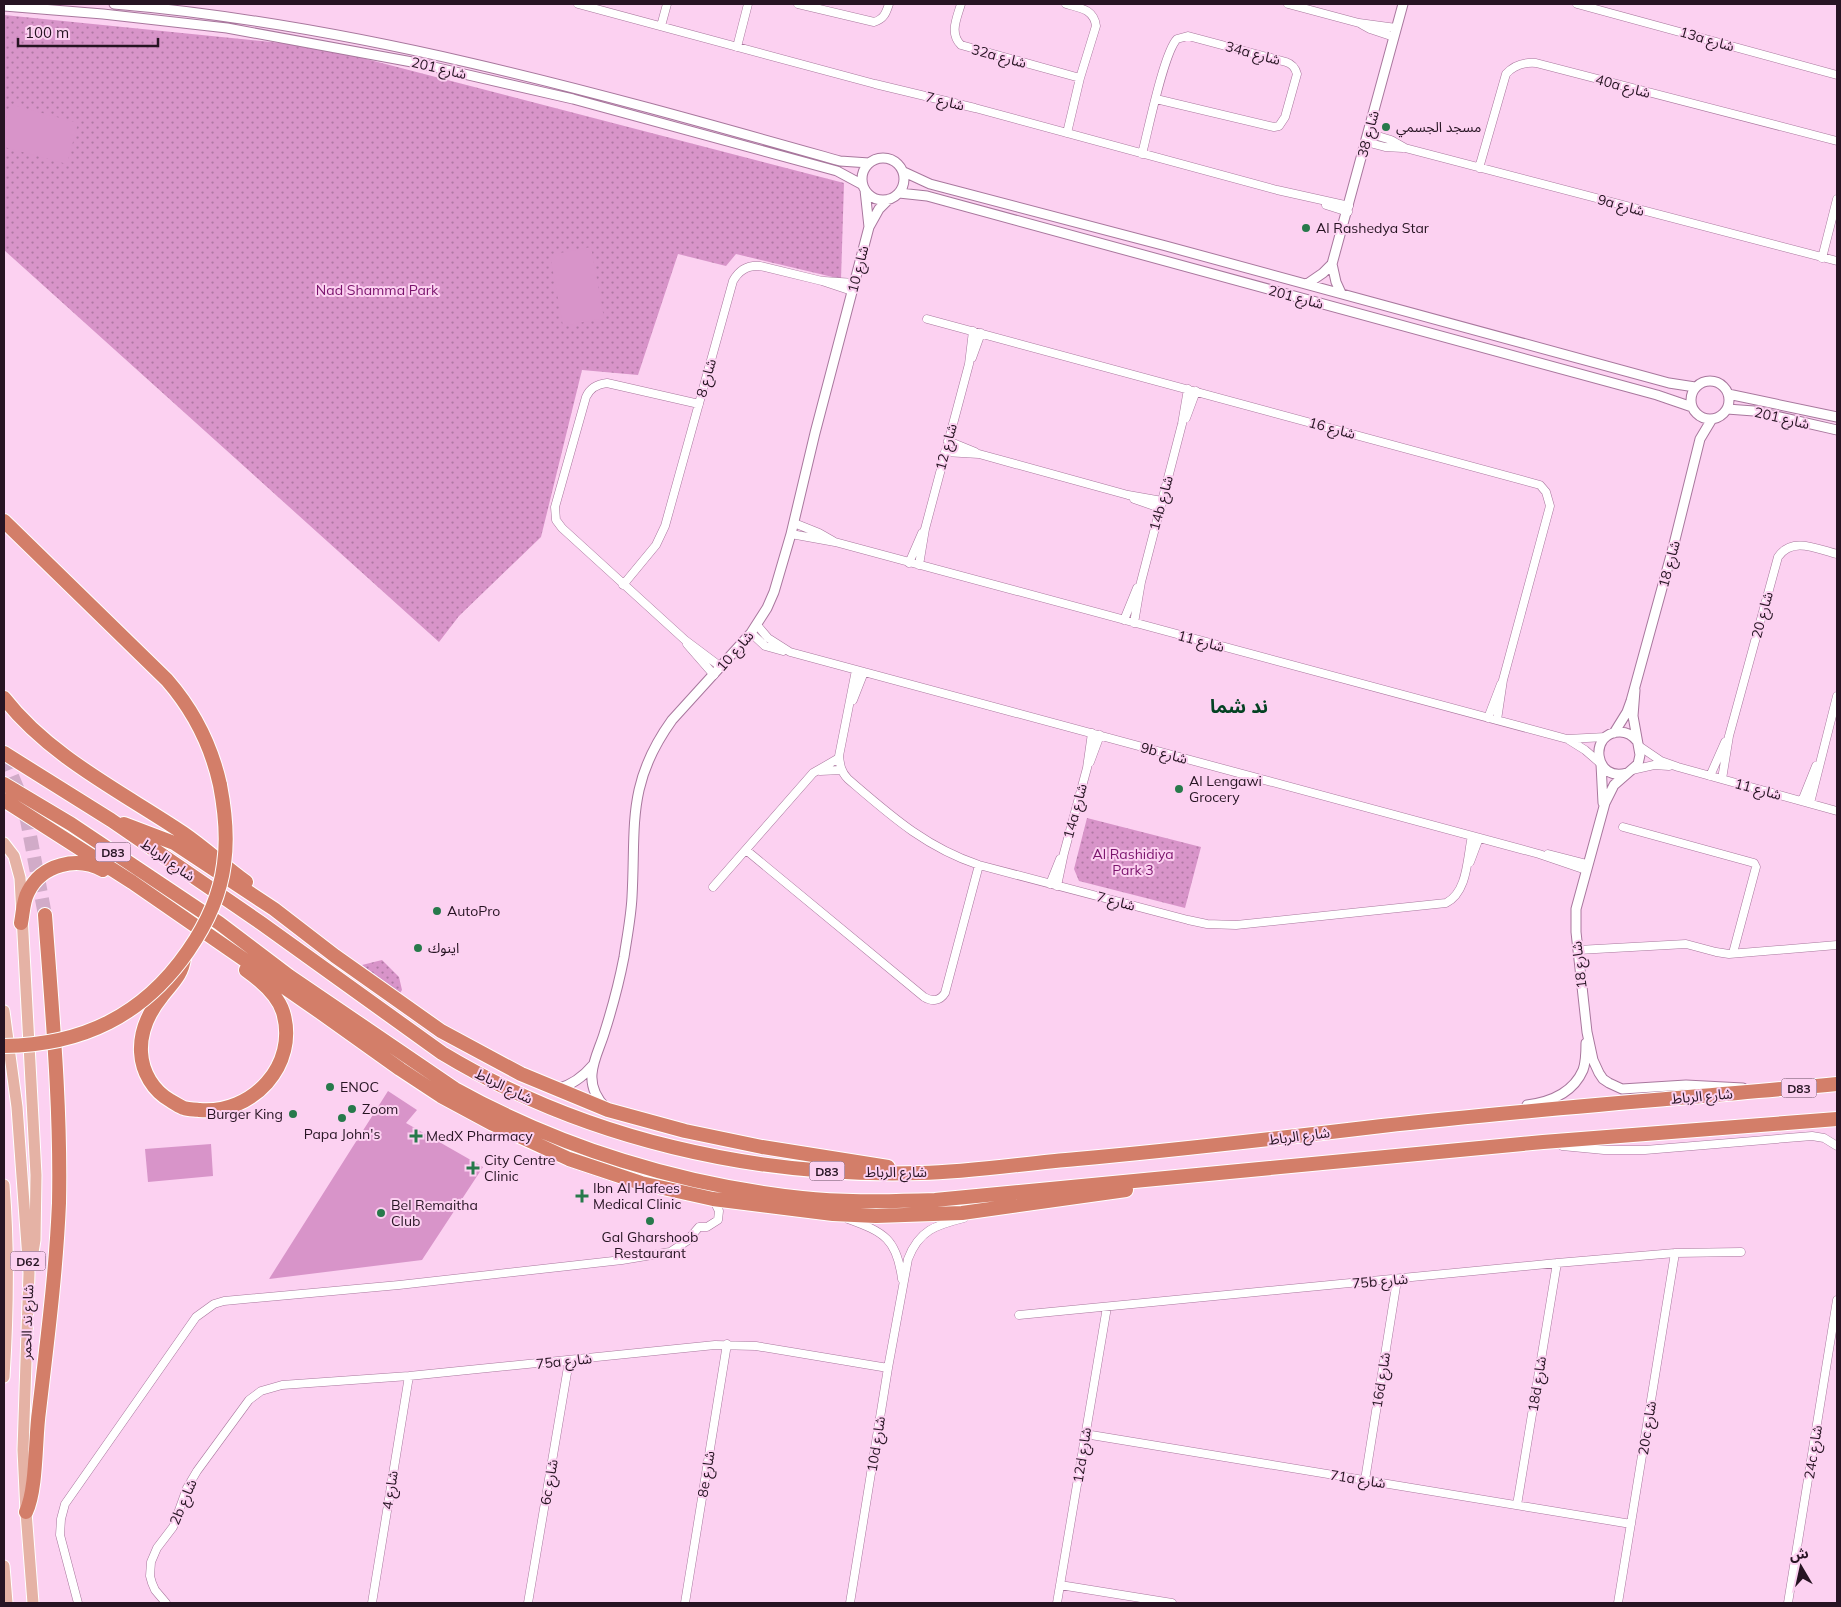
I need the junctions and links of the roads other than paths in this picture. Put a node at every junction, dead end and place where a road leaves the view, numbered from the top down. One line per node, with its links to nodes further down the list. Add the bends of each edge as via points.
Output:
1 (114, 4): 25 (street, شارع 201, via 229,17 413,51 520,75 840,161)
2 (578, 4): 14 (street, شارع 7)
3 (667, 4): 14 (street)
4 (748, 4): 17 (street)
5 (798, 4): 6 (street, via 874,22 880,21)
6 (889, 4)
7 (961, 4): 19 (street, 32a شارع, via 954,34 960,46)
8 (1066, 4): 19 (street, via 1087,10 1095,19 1096,26)
9 (1288, 4): 13 (street)
10 (1403, 4): 15 (street, شارع 38)
11 (1577, 4): 18 (street, 13a شارع)
12 (4, 6): 28 (street, شارع 201, via 227,28 412,62 581,101 837,171)
13 (1359, 23): 15 (street); 16 (street)
14 (661, 26): 17 (street, شارع 7)
15 (1396, 28): 16 (street, شارع 38)
16 (1394, 37): 22 (street, شارع 38)
17 (737, 47): 21 (street, شارع 7)
18 (1837, 75)
19 (1080, 78): 21 (street)
20 (1156, 98): 20 (street, 34a شارع, via 1172,43 1182,36 1286,62 1295,68 1297,74 1285,118 1274,127); 24 (street, 34a شارع)
21 (1067, 134): 24 (street, شارع 7)
22 (1367, 138): 26 (street, 9a شارع, via 1391,140 1406,148); 32 (street, شارع 38)
23 (1837, 142): 26 (street, 40a شارع, via 1525,62 1506,74)
24 (1142, 154): 32 (street, شارع 7)
25 (869, 163): 27 (street, via 886,157 897,162); 28 (street, via 863,173)
26 (1479, 168): 34 (street, 9a شارع)
27 (904, 172): 29 (street, via 905,181); 37 (street, شارع 201, via 930,184)
28 (864, 187): 30 (street, via 875,198); 33 (street, شارع 10)
29 (899, 193): 30 (street); 48 (street, شارع 201, via 926,196 1657,395)
30 (889, 199): 33 (street, شارع 10)
31 (1837, 199): 34 (street)
32 (1348, 209): 36 (street, شارع 38)
33 (869, 227): 38 (street, شارع 10)
34 (1822, 258): 35 (street, 9a شارع)
35 (1837, 262)
36 (1332, 264): 37 (street); 39 (street)
37 (1307, 284): 39 (street, شارع 201)
38 (853, 287): 46 (street, شارع 8, via 760,266 750,266 738,273 733,281); 59 (street, شارع 10)
39 (1341, 293): 42 (street, شارع 201, via 1668,383)
40 (927, 318): 41 (street, شارع 16)
41 (977, 332): 43 (street, شارع 16); 54 (street, شارع 12)
42 (1695, 387): 45 (street, via 1707,380 1716,381); 48 (street, via 1690,398)
43 (1188, 389): 44 (street, شارع 16); 51 (street, 14b شارع)
44 (1196, 391): 51 (street, 14b شارع); 77 (street, شارع 16, via 1535,483 1543,488 1550,506)
45 (1728, 394): 47 (street); 49 (street, شارع 201)
46 (698, 407): 67 (street, شارع 8, via 665,526 656,545); 67 (street, via 607,383 592,389 586,397 555,507 556,520)
47 (1727, 409): 50 (street); 52 (street, شارع 201, via 1754,411)
48 (1694, 410): 50 (street, via 1704,418); 53 (street, شارع 18)
49 (1837, 417)
50 (1712, 419): 53 (street, شارع 18)
51 (1182, 424): 57 (street, 14b شارع)
52 (1837, 430)
53 (1700, 439): 78 (street, شارع 18)
54 (948, 442): 55 (street, شارع 12); 56 (street)
55 (945, 452): 56 (street); 60 (street, شارع 12)
56 (979, 454): 57 (street)
57 (1161, 504): 66 (street, 14b شارع)
58 (4, 521): 119 (highway, bridge, via 167,680 189,707 212,753 220,785 226,835 221,880 207,921)
59 (794, 523): 61 (street, شارع 10); 62 (street, شارع 11)
60 (924, 529): 64 (street, شارع 12); 65 (street, شارع 12)
61 (791, 534): 62 (street, شارع 11); 70 (street, شارع 10, via 774,592)
62 (835, 542): 64 (street, شارع 11)
63 (1837, 554): 85 (street, شارع 20, via 1795,545 1785,549 1778,558)
64 (909, 562): 65 (street, شارع 11)
65 (919, 565): 68 (street, شارع 11)
66 (1141, 582): 68 (street, 14b شارع); 69 (street, 14b شارع)
67 (621, 583): 72 (street)
68 (1124, 620): 69 (street, شارع 11)
69 (1134, 623): 81 (street, شارع 11)
70 (757, 625): 71 (street, شارع 10); 73 (street, 9b شارع, via 768,638)
71 (751, 634): 73 (street, 9b شارع, via 771,648); 74 (street, شارع 10)
72 (685, 640): 74 (street); 76 (street)
73 (790, 652): 75 (street, 9b شارع)
74 (721, 667): 76 (street, شارع 10)
75 (860, 671): 83 (street, 9b شارع); 89 (street)
76 (714, 675): 123 (street, شارع 10, via 672,720 650,756 640,783 634,812 628,928 611,1011)
77 (1503, 680): 81 (street, شارع 16); 82 (street, شارع 16)
78 (1635, 690): 84 (street, شارع 18, via 1627,712); 87 (street, شارع 18, via 1633,716)
79 (1837, 696): 99 (street)
80 (4, 698): 112 (highway, via 46,741 184,834 247,882)
81 (1488, 718): 82 (street, شارع 11)
82 (1497, 720): 86 (street, شارع 11)
83 (1096, 734): 104 (street, 9b شارع); 110 (street, 14a شارع)
84 (1610, 735): 86 (street, شارع 11); 87 (street, via 1630,735); 90 (street, via 1598,749)
85 (1729, 736): 95 (street, شارع 20); 96 (street, شارع 20)
86 (1567, 739): 90 (street, شارع 11)
87 (1639, 745): 91 (street, شارع 11, via 1661,761); 93 (street, via 1638,764)
88 (4, 753): 102 (highway, شارع الرباط / D83)
89 (839, 758): 92 (street); 94 (street)
90 (1601, 764): 93 (street, via 1613,773); 100 (street, شارع 18)
91 (1678, 767): 93 (street, شارع 11, via 1654,765); 95 (street, شارع 11)
92 (841, 770): 94 (street); 107 (street, شارع 7, via 914,834 947,853)
93 (1630, 771): 100 (street, شارع 18, via 1614,785)
94 (813, 773): 106 (street)
95 (1710, 776): 96 (street, شارع 11)
96 (1722, 779): 99 (street, شارع 11)
97 (4, 784): 133 (highway, شارع الرباط / D83, via 71,824 211,918 289,976 455,1089 552,1136 652,1170 707,1183 803,1198 878,1201 935,1200)
98 (4, 800): 109 (highway)
99 (1806, 802): 101 (street, شارع 11)
100 (1602, 810): 108 (street, شارع 18)
101 (1837, 811)
102 (111, 820): 112 (highway, via 174,843); 132 (highway, شارع الرباط / D83, via 442,1053 522,1096 602,1126 701,1153 790,1168)
103 (1623, 827): 118 (street, via 1754,863 1756,867)
104 (1475, 837): 108 (street, 9b شارع); 110 (street, شارع 7, via 1459,892 1442,905 1226,925 1206,924)
105 (4, 843): 114 (main road, via 19,870)
106 (746, 850): 107 (street, via 924,997 934,1000 946,993); 111 (street)
107 (979, 865): 110 (street, شارع 7)
108 (1586, 867): 117 (street, شارع 18, via 1576,910)
109 (132, 882): 114 (highway, via 85,863 60,866 44,873 32,885); 115 (highway)
110 (1054, 885)
111 (713, 887)
112 (269, 906): 125 (highway, via 441,1031)
113 (45, 915): 156 (highway, via 56,1063 59,1201 32,1492)
114 (21, 923): 141 (main road, via 36,1176 34,1249)
115 (205, 932): 119 (highway, via 217,948 272,994 283,1012 286,1034 283,1057 258,1093 237,1105 212,1111 184,1108 162,1096 145,1070 141,1049 143,1033 150,1013 178,977); 135 (highway, via 400,1069 493,1124 569,1159 641,1183)
116 (1837, 945): 118 (street)
117 (1578, 950): 118 (street, via 1686,944); 121 (street, شارع 18)
118 (1734, 954)
119 (184, 958): 122 (highway, bridge, via 152,994 100,1028 52,1042)
120 (4, 1011): 141 (main road, شارع ند الحمر / D62, via 17,1107)
121 (1587, 1032): 126 (street, شارع 18, via 1595,1067 1603,1079 1615,1087 1629,1090 1702,1085); 128 (street, شارع 18, via 1583,1070 1573,1085 1551,1100)
122 (4, 1046)
123 (595, 1062): 125 (street, شارع 10, via 581,1077); 127 (street, شارع 10, via 594,1092)
124 (1837, 1084): 126 (highway, شارع الرباط / D83)
125 (555, 1089): 127 (highway)
126 (1761, 1091): 128 (highway, شارع الرباط / D83)
127 (608, 1110): 132 (highway, via 712,1137)
128 (1503, 1112): 132 (highway, شارع الرباط / D83, via 1193,1148)
129 (1837, 1119): 130 (highway, شارع الرباط / D83)
130 (1543, 1142): 131 (street, via 1604,1150 1644,1150 1812,1136 1824,1138); 133 (highway, شارع الرباط / D83)
131 (1837, 1146)
132 (925, 1173)
133 (1194, 1176): 136 (highway, via 1121,1192)
134 (4, 1186): 151 (main road, شارع ند الحمر / D62, via 7,1304)
135 (713, 1199): 137 (highway); 162 (street, via 719,1211 718,1220 707,1228 699,1227 670,1252 419,1283 230,1300 209,1307 196,1317 65,1504 60,1536)
136 (1005, 1207): 137 (highway, via 919,1216); 143 (street, 10d شارع, via 947,1222 922,1235 912,1250)
137 (833, 1214): 143 (street, 10d شارع, via 885,1235 896,1250)
138 (1741, 1252): 139 (street, 75b شارع)
139 (1675, 1253): 140 (street, 75b شارع); 157 (street, 20c شارع)
140 (1557, 1264): 142 (street, 75b شارع); 155 (street, 18d شارع)
141 (28, 1273): 156 (main road, شارع ند الحمر / D62, via 23,1420)
142 (1398, 1280): 145 (street, 75b شارع); 154 (street, 16d شارع)
143 (902, 1286): 149 (street, 10d شارع)
144 (1837, 1300): 171 (street, 24c شارع)
145 (1106, 1307): 146 (street, 75b شارع); 153 (street, 12d شارع)
146 (1019, 1315)
147 (727, 1344): 148 (street, 75a شارع); 149 (street, 75a شارع); 166 (street, 8e شارع)
148 (569, 1361): 150 (street, 75a شارع); 165 (street, 6c شارع)
149 (888, 1368): 167 (street, 10d شارع)
150 (410, 1376): 152 (street, 75a شارع, via 275,1387 261,1391); 164 (street, شارع 4)
151 (4, 1377)
152 (244, 1405): 163 (street, 2b شارع, via 191,1479 173,1527 153,1554 152,1583)
153 (1085, 1434): 154 (street, 71a شارع); 159 (street, 12d شارع)
154 (1365, 1480): 155 (street, 71a شارع)
155 (1517, 1505): 157 (street, 71a شارع)
156 (26, 1512): 161 (main road, شارع ند الحمر / D62)
157 (1631, 1524): 170 (street, 20c شارع)
158 (4, 1566): 160 (main road)
159 (1060, 1585): 168 (street, 12d شارع); 169 (street)
160 (7, 1603)
161 (34, 1603)
162 (78, 1603)
163 (166, 1603)
164 (372, 1603)
165 (528, 1603)
166 (685, 1603)
167 (850, 1603)
168 (1057, 1603)
169 (1172, 1603)
170 (1618, 1603)
171 (1788, 1603)

